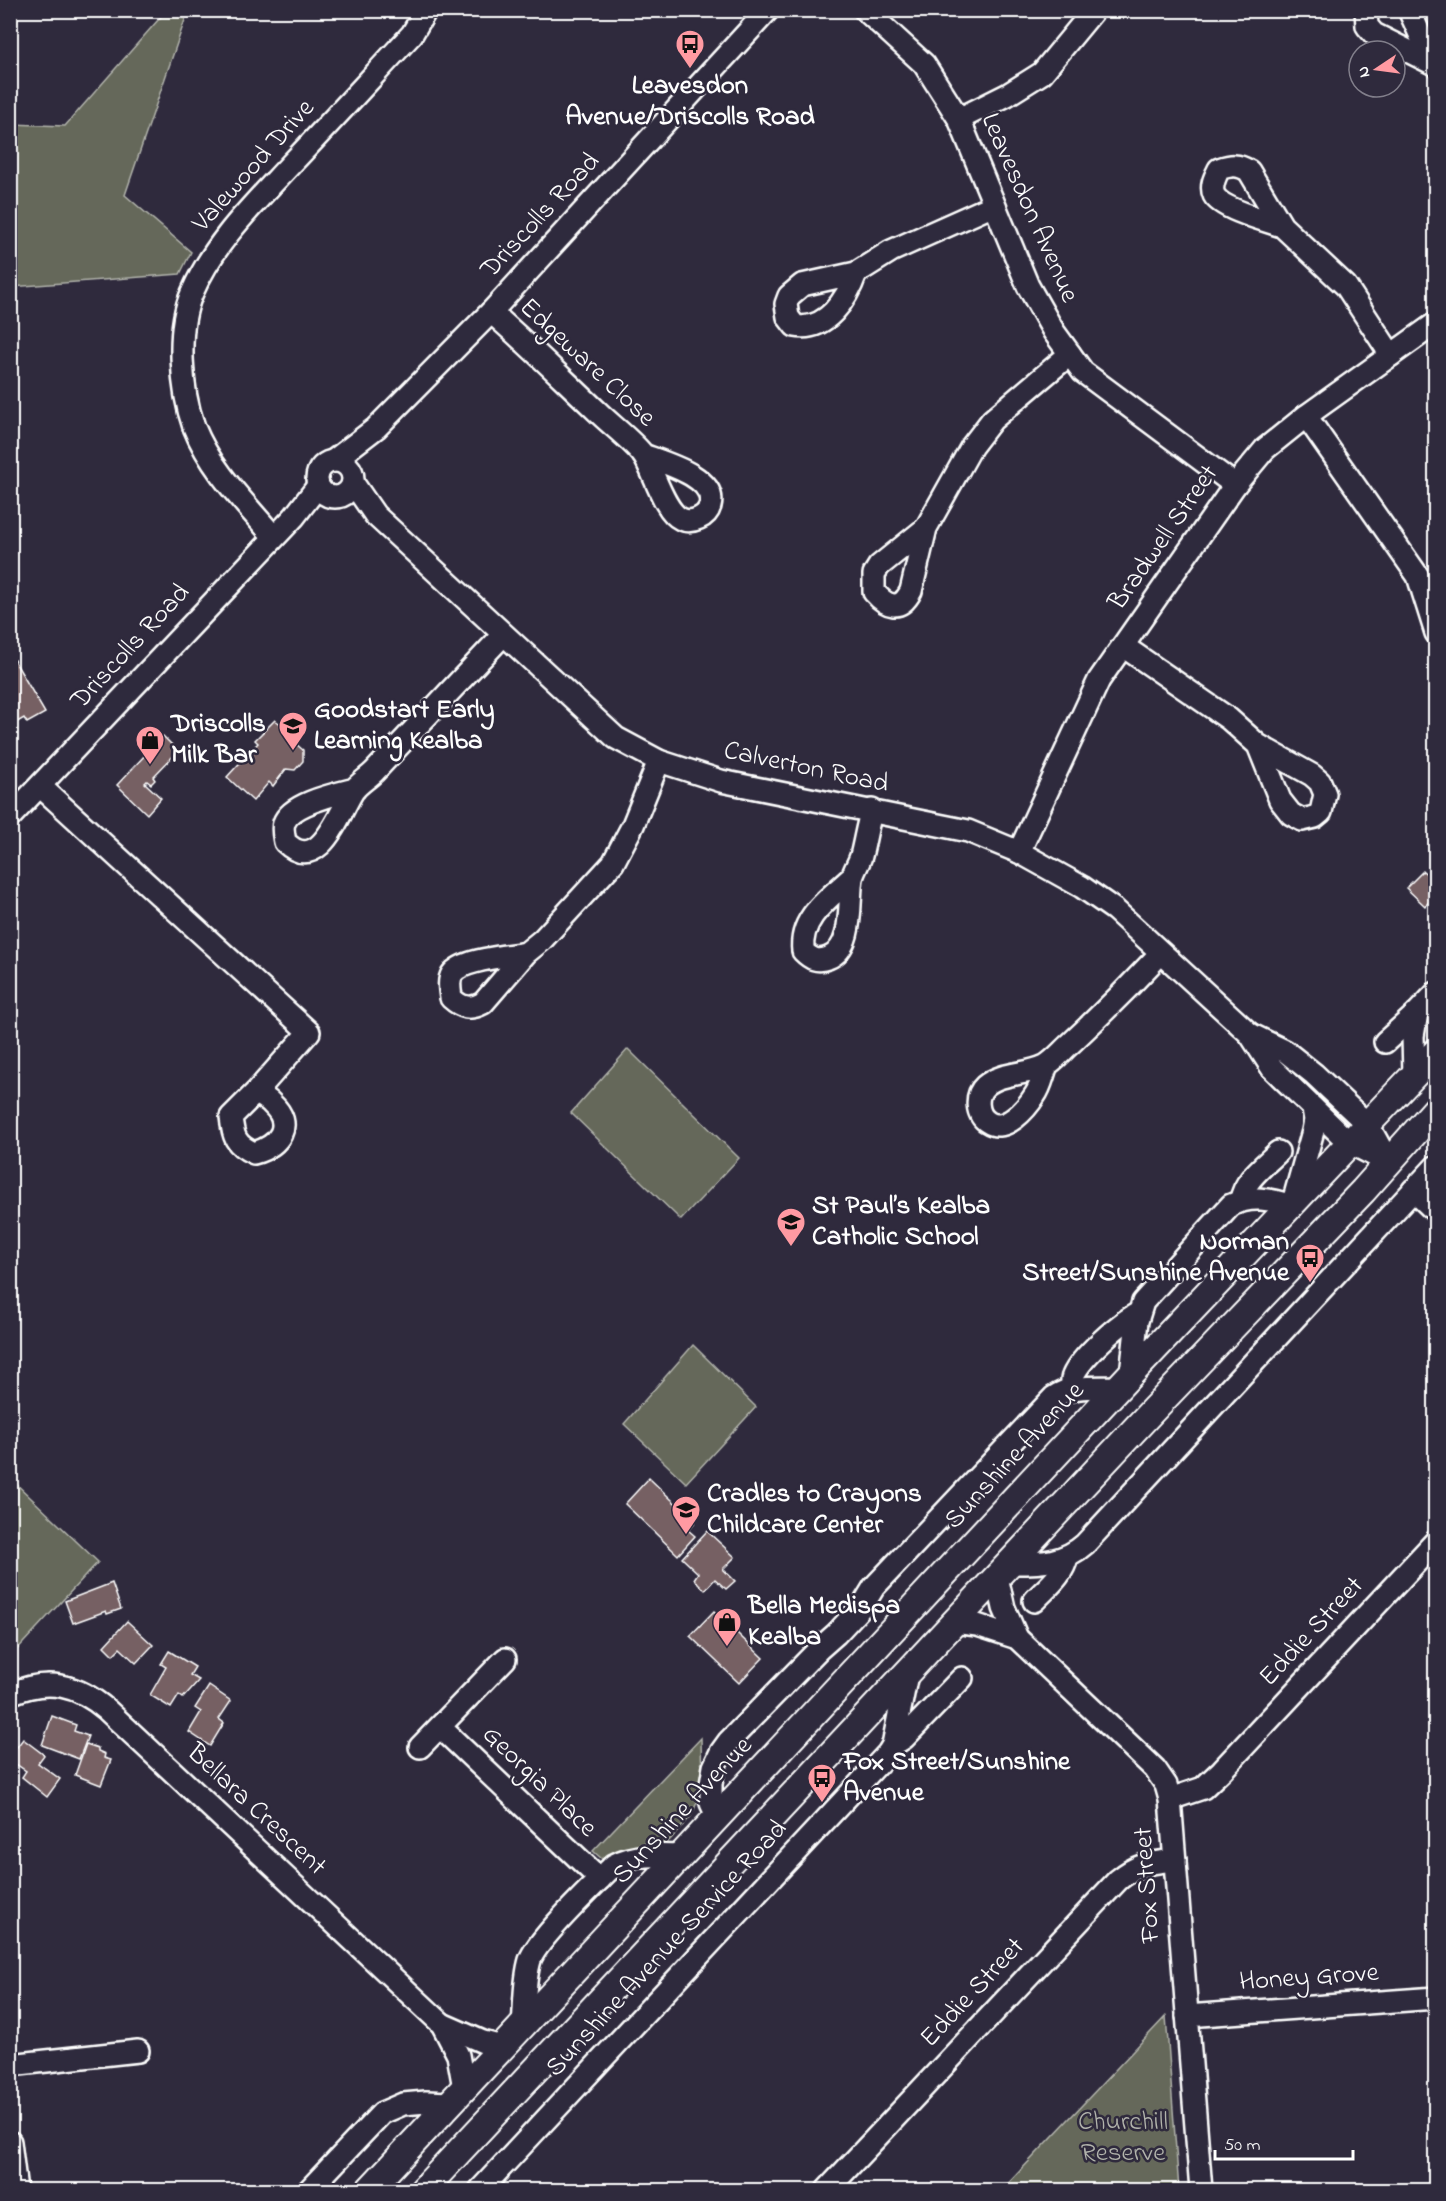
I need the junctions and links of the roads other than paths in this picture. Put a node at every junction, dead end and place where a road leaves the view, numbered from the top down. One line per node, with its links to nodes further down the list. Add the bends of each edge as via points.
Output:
1 (426, 10): 21 (street, Valewood Drive, via 412,34 223,238 191,295 182,365 195,427 222,477)
2 (768, 10): 12 (street, Driscolls Road)
3 (865, 10): 8 (street, Leavesdon Avenue, via 924,64)
4 (1094, 10): 8 (street, via 1042,73)
5 (1366, 10): 7 (street, via 1367,26 1374,34)
6 (1409, 10): 7 (street)
7 (1434, 64)
8 (959, 119): 9 (street, Leavesdon Avenue)
9 (994, 206): 11 (street, via 891,251); 14 (street, Leavesdon Avenue, via 1028,286)
10 (1282, 226): 15 (street, via 1346,286)
11 (856, 273)
12 (491, 312): 17 (street, Edgeware Close); 18 (street, Driscolls Road, via 376,428)
13 (1436, 322): 15 (street, Bradwell Street)
14 (1070, 354): 19 (street, Leavesdon Avenue, via 1083,372); 20 (street, via 992,420 972,446)
15 (1391, 355): 16 (street, Bradwell Street)
16 (1306, 416): 19 (street, Bradwell Street, via 1265,449); 22 (street)
17 (643, 455)
18 (338, 482): 21 (street, Driscolls Road); 24 (street, Calverton Road)
19 (1235, 485): 25 (street, Bradwell Street)
20 (926, 528)
21 (274, 537): 28 (street, Driscolls Road)
22 (1427, 582): 23 (street)
23 (1436, 633)
24 (503, 635): 27 (street, Calverton Road, via 616,738); 29 (street)
25 (1123, 646): 26 (street); 32 (street, Bradwell Street, via 1099,680)
26 (1258, 744)
27 (659, 761): 30 (street, Calverton Road, via 722,781); 34 (street, via 613,863)
28 (40, 786): 31 (street, Driscolls Road); 43 (street, via 309,1032)
29 (355, 789)
30 (872, 810): 32 (street, Calverton Road, via 968,831); 33 (street)
31 (10, 817)
32 (1019, 852): 35 (street, Calverton Road, via 1115,910)
33 (852, 877)
34 (526, 953)
35 (1161, 953): 38 (street, Calverton Road); 41 (street)
36 (1436, 993): 37 (street)
37 (1417, 1013): 39 (street); 42 (street)
38 (1250, 1034): 44 (street, Calverton Road, via 1272,1068); 46 (street, Calverton Road, via 1285,1051)
39 (1385, 1042)
40 (1436, 1052): 42 (main road, Sunshine Avenue)
41 (1047, 1065)
42 (1414, 1075): 46 (main road, Sunshine Avenue)
43 (256, 1092)
44 (1313, 1108): 47 (street, Calverton Road); 53 (street, via 1313,1131)
45 (1436, 1109): 49 (main road)
46 (1368, 1125): 47 (main road, Sunshine Avenue); 49 (street, Calverton Road)
47 (1350, 1143): 49 (street, Calverton Road); 53 (main road, Sunshine Avenue)
48 (1278, 1152): 52 (street, via 1247,1183)
49 (1389, 1162): 60 (main road)
50 (1436, 1166): 51 (street)
51 (1413, 1190): 54 (street); 59 (street, via 1085,1544)
52 (1241, 1200): 53 (street, via 1271,1199); 55 (street, via 1231,1205 1149,1294)
53 (1292, 1206): 56 (main road, Sunshine Avenue)
54 (1436, 1212)
55 (1139, 1313): 56 (street); 57 (street, via 1121,1324 1086,1359 1074,1374)
56 (1125, 1381): 57 (street, Sunshine Avenue Service Road); 72 (main road, Sunshine Avenue)
57 (1072, 1390): 72 (street, Sunshine Avenue Service Road, via 1053,1397 880,1581 836,1634 729,1741 714,1767 711,1784 711,1803)
58 (1436, 1541): 71 (street, Eddie Street, via 1222,1770 1203,1788)
59 (1067, 1557): 60 (street); 61 (street, via 1065,1567)
60 (1004, 1570): 62 (main road); 63 (street, Fox Street, via 1004,1608)
61 (1034, 1601)
62 (954, 1622): 63 (street, Fox Street, via 977,1624); 65 (main road)
63 (1017, 1638): 71 (street, Fox Street, via 1155,1768)
64 (506, 1659): 68 (street, Georgia Place)
65 (907, 1674): 69 (street, Sunshine Avenue Service Road); 73 (main road)
66 (962, 1678): 69 (street, Sunshine Avenue Service Road)
67 (10, 1694): 79 (street, Bellara Crescent, via 34,1686 59,1685 98,1702)
68 (440, 1727): 70 (street, Georgia Place); 76 (street, Georgia Place)
69 (893, 1745): 90 (street, Sunshine Avenue Service Road)
70 (420, 1747)
71 (1170, 1799): 75 (street, Fox Street)
72 (718, 1818): 73 (main road); 74 (main road, Sunshine Avenue)
73 (752, 1838): 89 (main road)
74 (682, 1856): 76 (street, Sunshine Avenue Service Road, via 622,1860); 80 (main road, Sunshine Avenue)
75 (1175, 1860): 78 (street, Fox Street); 91 (street, Eddie Street, via 1134,1868 1118,1880)
76 (600, 1879): 80 (street, Sunshine Avenue Service Road, via 534,1951 528,1972)
77 (1436, 1998): 78 (street, Honey Grove)
78 (1187, 2016): 92 (street, Fox Street)
79 (442, 2024): 81 (street); 84 (street, via 458,2055)
80 (524, 2025): 81 (main road, Sunshine Avenue)
81 (502, 2047): 84 (main road, Sunshine Avenue)
82 (138, 2051): 83 (street)
83 (10, 2065)
84 (457, 2096): 87 (street, via 403,2104 382,2113); 88 (main road, Sunshine Avenue)
85 (10, 2142): 86 (street)
86 (16, 2190)
87 (309, 2190)
88 (369, 2190)
89 (423, 2190)
90 (480, 2190)
91 (827, 2190)
92 (1201, 2190)

